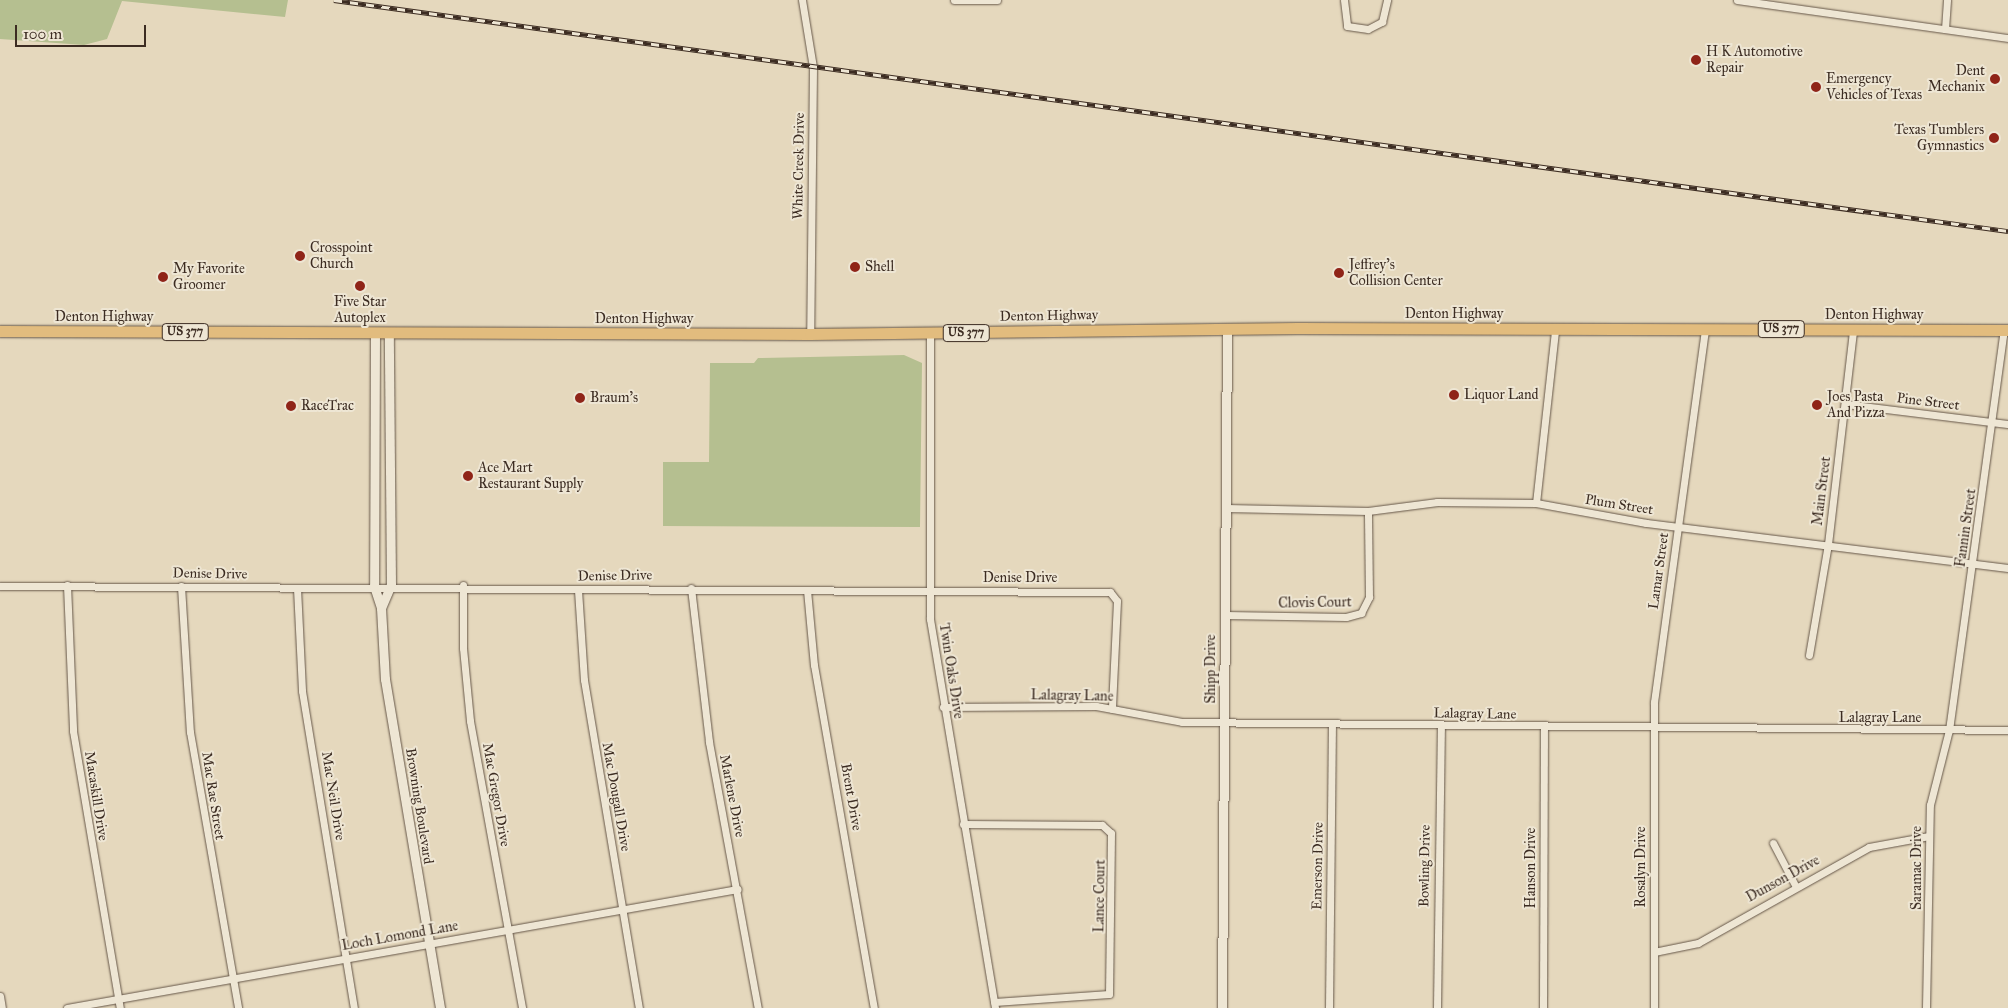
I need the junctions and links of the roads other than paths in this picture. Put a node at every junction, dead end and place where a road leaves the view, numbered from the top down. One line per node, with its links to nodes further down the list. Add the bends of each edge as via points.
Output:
1 (802, 0): 19 (street, White Creek Drive, via 813,67)
2 (954, 0): 3 (street)
3 (997, 0)
4 (1344, 0): 5 (street, via 1347,26 1368,29 1382,22)
5 (1387, 0)
6 (1737, 0): 8 (street)
7 (1947, 0): 8 (street)
8 (1945, 29): 9 (street)
9 (2008, 38)
10 (1227, 330): 11 (main road, Denton Highway / US 377); 18 (main road, Denton Highway / US 377); 26 (street, Shipp Drive)
11 (1555, 330): 12 (main road, Denton Highway / US 377); 25 (street)
12 (1705, 330): 13 (main road, Denton Highway / US 377); 28 (street, Lamar Street)
13 (1853, 330): 14 (main road, Denton Highway / US 377); 20 (street, Main Street)
14 (2006, 330): 21 (street, Fannin Street)
15 (0, 331): 16 (main road, Denton Highway / US 377)
16 (375, 333): 17 (main road, Denton Highway / US 377); 23 (street, Browning Boulevard)
17 (389, 333): 19 (main road, Denton Highway / US 377); 24 (street, Browning Boulevard)
18 (930, 333): 19 (main road, Denton Highway / US 377); 42 (street, Twin Oaks Drive)
19 (810, 334)
20 (1845, 404): 21 (street, Pine Street); 29 (street, Main Street)
21 (1993, 423): 22 (street, Pine Street); 30 (street, Fannin Street)
22 (2008, 424)
23 (374, 448): 24 (street); 37 (street, Browning Boulevard)
24 (390, 448): 32 (street, Browning Boulevard)
25 (1536, 503): 27 (street, Plum Street, via 1438,502); 28 (street, Plum Street)
26 (1226, 508): 27 (street, Plum Street); 44 (street, Shipp Drive)
27 (1368, 511): 44 (street, Clovis Court, via 1369,597 1362,613 1346,617)
28 (1678, 526): 29 (street, Plum Street); 51 (street, Lamar Street)
29 (1828, 544): 30 (street, Plum Street); 45 (street, Main Street)
30 (1974, 565): 31 (street, Plum Street); 53 (street, Fannin Street)
31 (2008, 568)
32 (391, 585): 33 (street, Denise Drive); 37 (street, Denise Drive); 43 (street, Browning Boulevard)
33 (463, 585): 40 (street, Denise Drive); 61 (street, Mac Gregor Drive, via 466,685)
34 (0, 586): 35 (street, Denise Drive)
35 (67, 586): 36 (street, Denise Drive); 67 (street, Macaskill Drive, via 73,731)
36 (181, 586): 38 (street, Denise Drive); 65 (street, Mac Rae Street, via 190,732)
37 (374, 586): 38 (street, Denise Drive); 43 (street, Browning Boulevard)
38 (297, 588): 64 (street, Mac Neil Drive, via 302,691)
39 (691, 588): 40 (street, Denise Drive); 41 (street, Denise Drive); 59 (street, Marlene Drive, via 707,733)
40 (578, 590): 60 (street, Mac Dougall Drive, via 584,680)
41 (807, 590): 42 (street, Denise Drive); 78 (street, Brent Drive, via 814,666)
42 (930, 591): 46 (street, Twin Oaks Drive); 47 (street, Denise Drive, via 1110,592 1117,602)
43 (381, 608): 62 (street, Browning Boulevard, via 385,679)
44 (1225, 615): 48 (street, Shipp Drive)
45 (1810, 655)
46 (944, 706): 47 (street, Lalagray Lane); 55 (street, Twin Oaks Drive)
47 (1112, 708): 48 (street, Lalagray Lane, via 1164,721)
48 (1224, 723): 49 (street, Lalagray Lane); 79 (street, Shipp Drive)
49 (1332, 724): 50 (street, Lalagray Lane); 80 (street, Emerson Drive)
50 (1441, 726): 52 (street, Lalagray Lane); 81 (street, Bowling Drive)
51 (1653, 727): 52 (street, Lalagray Lane); 53 (street, Lalagray Lane); 63 (street, Rosalyn Drive)
52 (1544, 728): 82 (street, Hanson Drive)
53 (1949, 730): 54 (street, Lalagray Lane); 56 (street, Saramac Drive, via 1930,805)
54 (2008, 730)
55 (963, 824): 68 (street, Twin Oaks Drive); 68 (street, Lance Court, via 1102,825 1111,833 1109,994)
56 (1929, 836): 58 (street, Dunson Drive, via 1870,847); 84 (street, Saramac Drive)
57 (1773, 843): 58 (street)
58 (1795, 885): 63 (street, Dunson Drive, via 1698,943)
59 (738, 889): 60 (street, Loch Lomond Lane); 77 (street, Marlene Drive)
60 (623, 909): 61 (street, Loch Lomond Lane); 76 (street, Mac Dougall Drive)
61 (508, 930): 62 (street, Loch Lomond Lane); 75 (street, Mac Gregor Drive)
62 (428, 944): 64 (street, Loch Lomond Lane); 74 (street, Browning Boulevard)
63 (1654, 952): 83 (street, Rosalyn Drive)
64 (346, 958): 65 (street, Loch Lomond Lane); 73 (street, Mac Neil Drive)
65 (233, 978): 67 (street, Loch Lomond Lane); 72 (street, Mac Rae Street)
66 (0, 996): 69 (street)
67 (119, 999): 70 (street, Loch Lomond Lane); 71 (street, Macaskill Drive)
68 (994, 1005)
69 (2, 1008)
70 (67, 1008)
71 (120, 1008)
72 (238, 1008)
73 (354, 1008)
74 (440, 1008)
75 (522, 1008)
76 (639, 1008)
77 (758, 1008)
78 (874, 1008)
79 (1222, 1008)
80 (1329, 1008)
81 (1436, 1008)
82 (1543, 1008)
83 (1654, 1008)
84 (1926, 1008)

